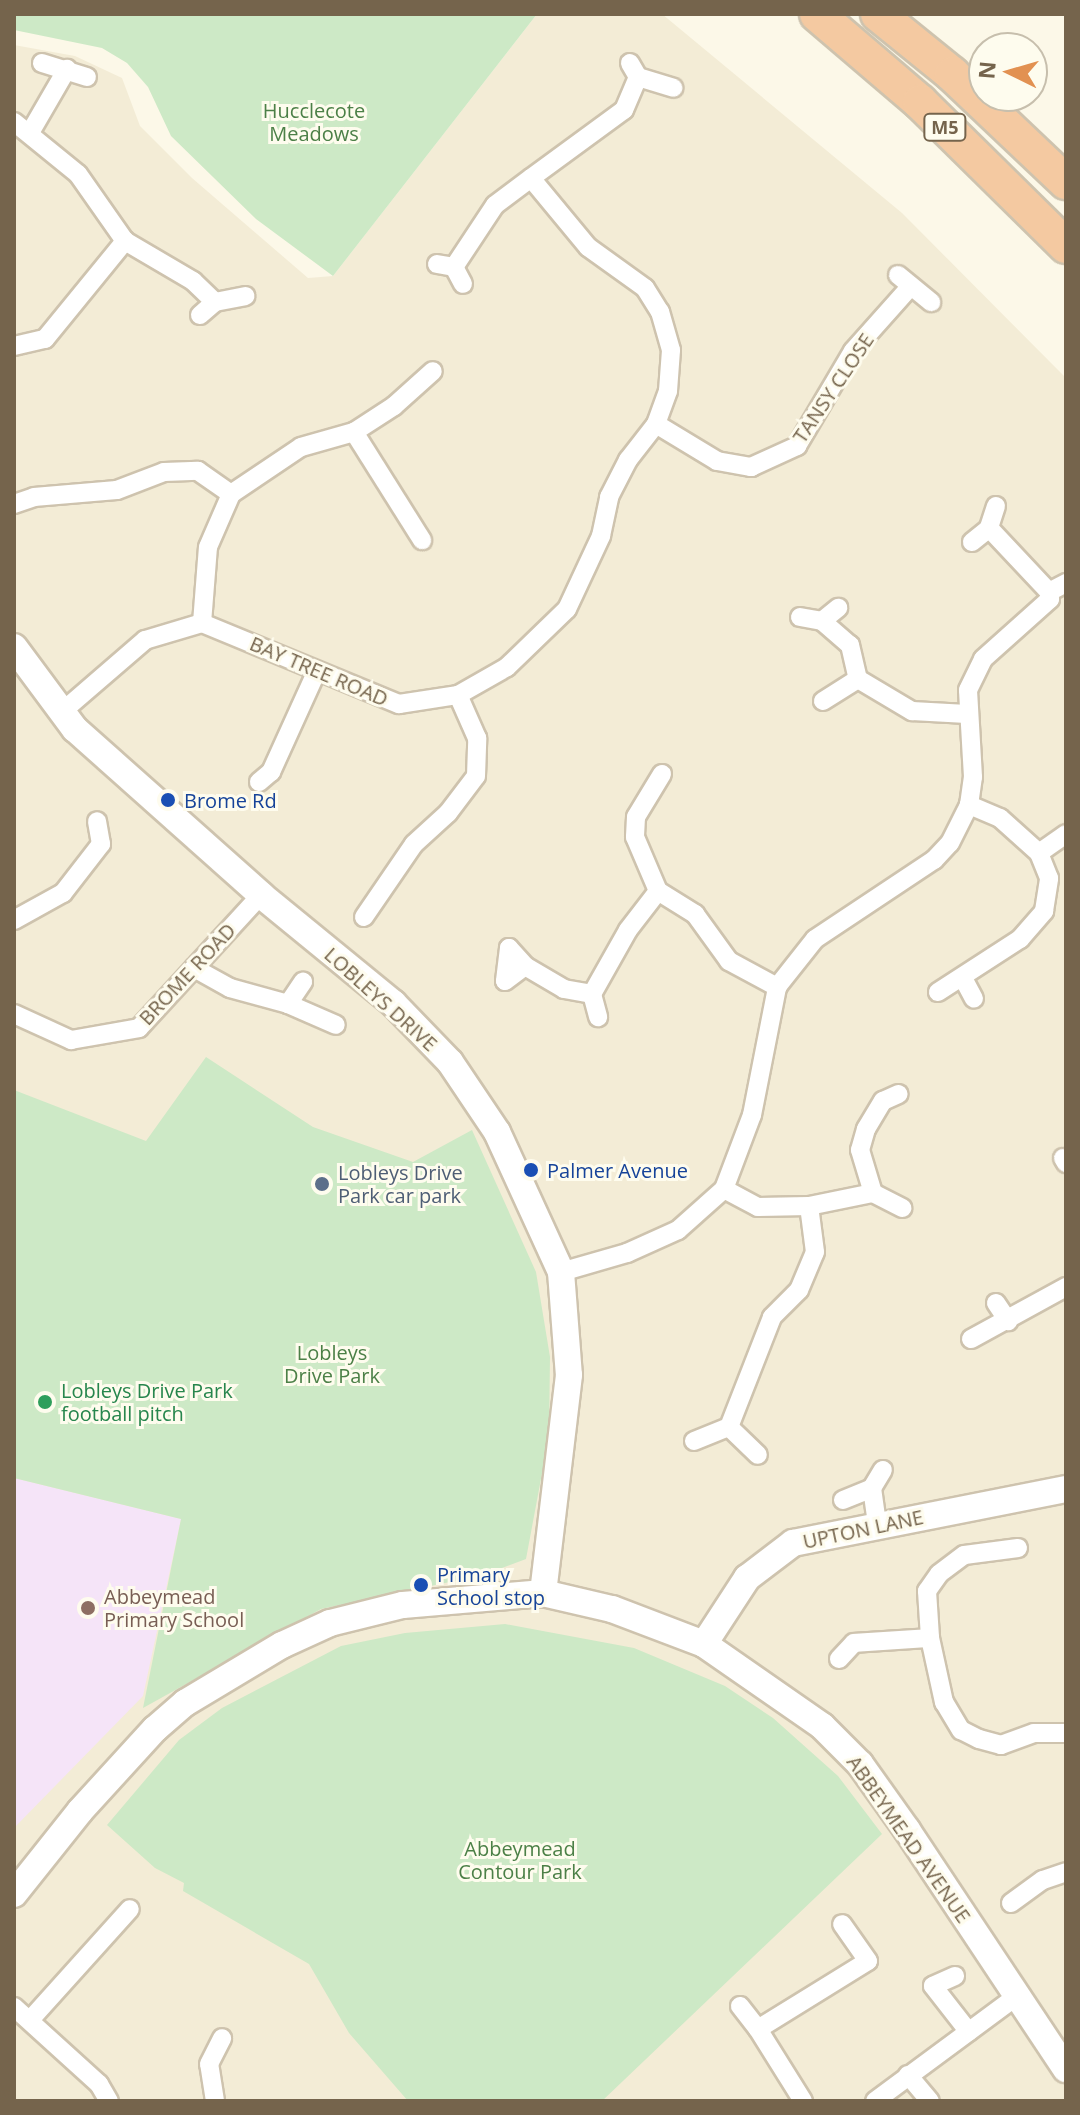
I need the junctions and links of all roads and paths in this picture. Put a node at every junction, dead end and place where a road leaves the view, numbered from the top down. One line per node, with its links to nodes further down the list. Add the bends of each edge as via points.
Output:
1 (817, 14): 12 (highway, M5, via 920,102)
2 (878, 14): 10 (highway, M5, via 952,74)
3 (42, 63): 4 (street)
4 (67, 69): 5 (street); 8 (street)
5 (87, 77)
6 (673, 88): 9 (street, via 634,70 624,110)
7 (14, 122): 8 (street)
8 (31, 131): 11 (street, via 78,174)
9 (531, 178): 13 (street, via 495,205 445,266); 20 (street, BAY TREE ROAD, via 588,247 645,288 660,312 671,350 668,391)
10 (1066, 182)
11 (125, 241): 15 (street, via 193,281); 18 (street, via 45,339)
12 (1066, 246)
13 (463, 284)
14 (245, 296): 15 (street)
15 (215, 302): 17 (street)
16 (931, 302): 20 (street, TANSY CLOSE, via 905,281 853,351 797,446 751,467 717,461)
17 (200, 315)
18 (14, 346)
19 (433, 371): 21 (street)
20 (656, 424): 37 (street, BAY TREE ROAD, via 628,460 609,497 601,536 567,609 507,667)
21 (354, 432): 22 (street, via 301,447); 26 (street, via 417,533)
22 (231, 494): 23 (street, via 198,471 175,472 117,490 34,497); 33 (street, via 208,547)
23 (14, 504)
24 (996, 506): 25 (street)
25 (989, 528): 27 (street); 29 (street)
26 (395, 535)
27 (972, 542)
28 (1066, 583): 29 (street)
29 (1049, 592): 40 (street, via 1050,599 983,659 968,690)
30 (838, 608): 32 (street)
31 (800, 617): 32 (street)
32 (822, 621): 36 (street, via 850,645)
33 (202, 623): 35 (street, BAY TREE ROAD); 39 (street, via 145,640)
34 (14, 647): 39 (street, LOBLEYS DRIVE)
35 (316, 673): 37 (street, BAY TREE ROAD, via 399,704); 42 (street, via 271,772)
36 (858, 679): 38 (street); 40 (street, via 912,711)
37 (458, 695): 49 (street, via 477,738 476,776)
38 (823, 701)
39 (64, 710): 48 (street, LOBLEYS DRIVE, via 75,729)
40 (967, 714): 43 (street, via 973,777)
41 (662, 774): 47 (street, via 636,817 635,837)
42 (259, 782)
43 (969, 805): 46 (street, via 1000,818); 55 (street, via 950,843 934,860 815,939)
44 (97, 821): 50 (street, via 101,844 63,893)
45 (1066, 834): 46 (street)
46 (1039, 853): 53 (street, via 1049,878 1044,911 1020,939)
47 (658, 891): 55 (street, via 695,914 729,961); 57 (street, via 628,930)
48 (261, 895): 52 (street, BROME ROAD); 68 (street, LOBLEYS DRIVE, via 393,1003 450,1062 509,1154)
49 (364, 917)
50 (14, 920)
51 (509, 948): 57 (street, via 525,966 564,989)
52 (194, 968): 59 (street, via 230,988); 60 (street, BROME ROAD, via 139,1028 71,1040)
53 (964, 980): 56 (street); 58 (street)
54 (303, 982): 59 (street)
55 (777, 987): 64 (street, via 752,1115)
56 (938, 992)
57 (592, 994): 61 (street)
58 (974, 999)
59 (288, 1004): 62 (street)
60 (14, 1014)
61 (598, 1017)
62 (336, 1025)
63 (891, 1097): 65 (street, via 866,1129 860,1150)
64 (724, 1189): 66 (street, via 758,1207); 68 (street, via 678,1230 627,1253)
65 (873, 1193): 66 (street); 67 (street)
66 (809, 1206): 73 (street, via 815,1252 799,1290 772,1317)
67 (902, 1208)
68 (561, 1272): 82 (street, LOBLEYS DRIVE, via 569,1375)
69 (1066, 1287): 71 (street)
70 (996, 1303): 71 (street)
71 (1008, 1321): 72 (street)
72 (971, 1339)
73 (729, 1427): 74 (street); 75 (street)
74 (694, 1441)
75 (758, 1455)
76 (883, 1470): 77 (street)
77 (872, 1488): 79 (street); 80 (street)
78 (1066, 1489): 80 (street, UPTON LANE)
79 (843, 1500)
80 (877, 1525): 84 (street, UPTON LANE, via 793,1543 747,1578)
81 (1018, 1548): 83 (street, via 964,1555 939,1574 927,1591)
82 (543, 1593): 84 (street, ABBEYMEAD AVENUE, via 612,1609); 88 (street, ABBEYMEAD AVENUE, via 403,1605 330,1623 282,1645 185,1703 155,1729)
83 (930, 1638): 85 (street, via 854,1643); 86 (street, via 944,1702 961,1730 1001,1745 1034,1733)
84 (704, 1644): 93 (street, ABBEYMEAD AVENUE, via 801,1710 860,1764)
85 (839, 1659)
86 (1066, 1733)
87 (1066, 1872): 89 (street, via 1043,1880)
88 (19, 1879)
89 (1011, 1903)
90 (130, 1909): 96 (street)
91 (842, 1924): 97 (street, via 868,1961)
92 (955, 1976): 98 (street, via 933,1986)
93 (1017, 1996): 98 (street); 100 (street, ABBEYMEAD AVENUE)
94 (740, 2006): 97 (street)
95 (14, 2007): 96 (street)
96 (30, 2020): 102 (street, via 99,2084)
97 (758, 2029): 104 (street)
98 (969, 2032): 101 (street)
99 (222, 2038): 103 (street, via 209,2064)
100 (1066, 2069)
101 (908, 2075): 105 (street); 106 (street)
102 (109, 2101)
103 (215, 2101)
104 (803, 2101)
105 (875, 2101)
106 (930, 2101)

